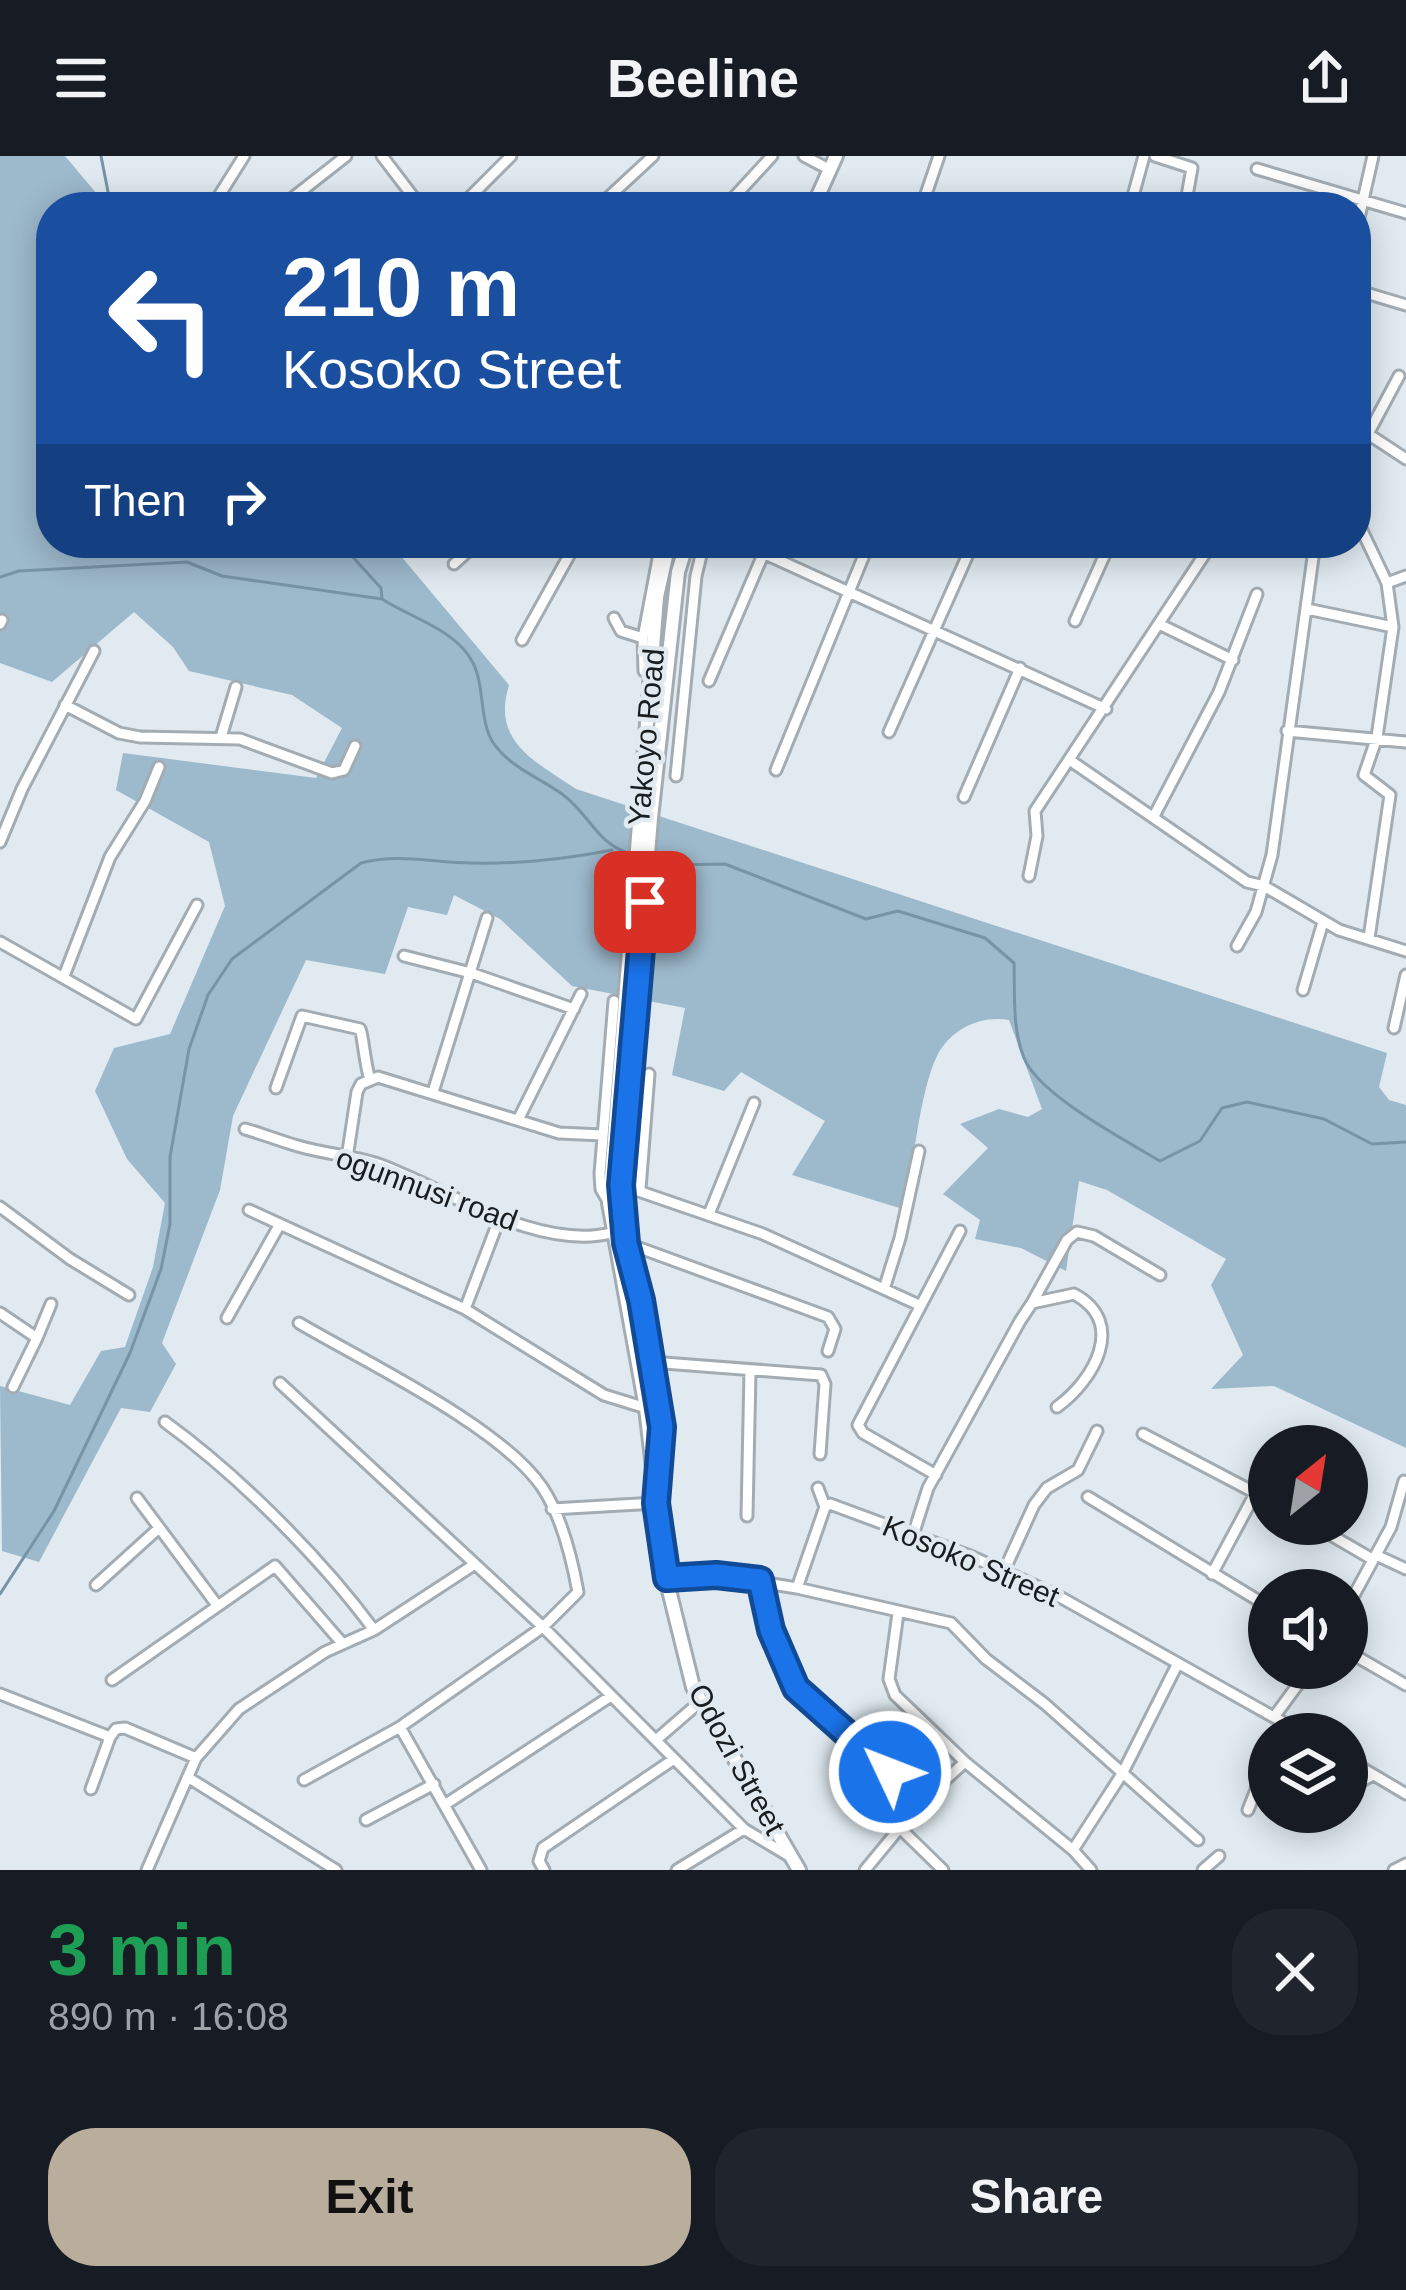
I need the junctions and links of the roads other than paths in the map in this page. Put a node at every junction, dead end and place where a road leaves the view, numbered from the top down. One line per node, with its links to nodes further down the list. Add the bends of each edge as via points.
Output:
1 (244, 156): 15 (street)
2 (346, 156): 16 (street)
3 (382, 156): 17 (street)
4 (512, 156): 18 (street)
5 (652, 156): 19 (street)
6 (772, 156): 20 (street)
7 (804, 156): 13 (street)
8 (836, 156): 21 (main road)
9 (939, 156): 22 (street)
10 (1144, 156): 23 (street)
11 (1155, 156): 24 (street, via 1192,168)
12 (1373, 156): 26 (street)
13 (823, 166)
14 (1257, 169): 25 (street)
15 (221, 192)
16 (297, 192)
17 (410, 192)
18 (475, 192)
19 (614, 192)
20 (739, 192)
21 (820, 192)
22 (927, 192)
23 (1134, 192)
24 (1188, 192)
25 (1331, 192)
26 (1365, 192)
27 (1371, 204): 28 (street)
28 (1406, 213)
29 (1371, 294): 30 (street)
30 (1406, 305)
31 (1399, 376): 32 (street)
32 (1371, 428)
33 (1371, 436): 34 (street)
34 (1406, 459)
35 (1371, 548): 51 (street)
36 (461, 558): 49 (street)
37 (568, 558): 61 (street)
38 (662, 558): 60 (street)
39 (663, 558): 107 (main road, Yakoyo Road)
40 (684, 558): 107 (main road)
41 (700, 558): 81 (street)
42 (762, 558): 68 (street)
43 (785, 558): 52 (street)
44 (863, 558): 52 (street)
45 (967, 558): 59 (street)
46 (1103, 558): 56 (street)
47 (1203, 558): 57 (street)
48 (1313, 558): 54 (street)
49 (454, 564)
50 (1406, 576): 51 (street)
51 (1388, 583): 58 (street)
52 (848, 592): 59 (street); 80 (street)
53 (1257, 594): 65 (street)
54 (1307, 609): 58 (street); 72 (street)
55 (614, 618): 60 (street, via 621,631)
56 (1075, 621)
57 (1161, 625): 65 (street); 71 (street)
58 (1393, 627): 62 (street)
59 (932, 630): 66 (street); 73 (street)
60 (643, 638): 67 (street)
61 (522, 640)
62 (1390, 650): 64 (street); 75 (street)
63 (94, 651): 70 (street)
64 (1406, 651)
65 (1233, 660): 83 (street)
66 (1020, 668): 71 (street); 82 (street)
67 (644, 671)
68 (709, 681)
69 (236, 687): 74 (street)
70 (65, 705): 74 (street, via 119,733); 84 (street)
71 (1106, 709): 78 (street)
72 (1287, 731): 75 (street); 86 (street)
73 (889, 732)
74 (221, 737): 77 (street, via 255,741 332,773 344,770)
75 (1377, 737): 76 (street); 90 (street, via 1364,775 1390,795)
76 (1406, 742)
77 (355, 746)
78 (1071, 761): 83 (street); 85 (street, via 1035,811)
79 (159, 767): 97 (street, via 110,857)
80 (776, 770)
81 (676, 776)
82 (964, 796)
83 (1154, 816): 86 (street)
84 (0, 842)
85 (1030, 876)
86 (1264, 886): 89 (street); 92 (street)
87 (197, 905): 97 (street, via 136,1019)
88 (487, 918): 95 (street)
89 (1323, 922): 90 (street); 98 (street)
90 (1369, 938): 93 (street)
91 (0, 942): 97 (street)
92 (1237, 946)
93 (1406, 951)
94 (404, 956): 95 (street)
95 (471, 974): 101 (street); 106 (street)
96 (1406, 975): 102 (street)
97 (64, 976)
98 (1303, 990)
99 (581, 994): 101 (street)
100 (614, 1000): 111 (street)
101 (574, 1009): 109 (street)
102 (1394, 1028)
103 (649, 1074): 115 (street)
104 (370, 1079): 105 (street, via 360,1029 302,1016); 106 (street); 113 (street, via 357,1092)
105 (276, 1088)
106 (433, 1092): 109 (street)
107 (622, 1093): 114 (main road); 116 (main road, Yakoyo Road)
108 (754, 1103): 119 (street)
109 (518, 1120): 111 (street)
110 (245, 1129): 113 (street, ogunnusi road)
111 (602, 1135): 116 (street, via 601,1189)
112 (919, 1151): 126 (street)
113 (347, 1158): 120 (street, ogunnusi road)
114 (621, 1185): 115 (street); 124 (main road)
115 (640, 1189): 119 (street)
116 (609, 1203): 123 (main road, Yakoyo Road)
117 (0, 1207): 127 (street)
118 (250, 1210): 121 (street)
119 (709, 1214): 126 (street)
120 (500, 1217): 123 (street, ogunnusi road, via 583,1237); 131 (street)
121 (280, 1224): 131 (street); 133 (street)
122 (960, 1231): 130 (street)
123 (611, 1233): 142 (main road, Yakoyo Road)
124 (626, 1243): 136 (street, via 820,1313 835,1329); 137 (main road)
125 (1160, 1275): 128 (street, via 1077,1232)
126 (885, 1286): 130 (street)
127 (129, 1295)
128 (1032, 1303): 141 (street, via 1074,1294 1102,1328 1100,1356); 147 (street)
129 (51, 1304): 135 (street)
130 (919, 1305): 147 (street, via 858,1425)
131 (465, 1309): 142 (street, via 604,1395)
132 (0, 1313): 135 (street)
133 (226, 1318)
134 (298, 1323): 156 (street, via 473,1425 541,1486)
135 (38, 1338): 140 (street)
136 (828, 1351)
137 (651, 1362): 138 (street); 153 (main road, via 662,1427)
138 (750, 1371): 146 (street, via 821,1375); 157 (street)
139 (280, 1383): 162 (street)
140 (13, 1387)
141 (1057, 1407)
142 (646, 1408): 153 (main road, Yakoyo Road)
143 (164, 1422): 175 (street, via 337,1580)
144 (1097, 1431): 165 (street, via 1078,1470 1034,1505)
145 (1143, 1434): 150 (street)
146 (820, 1454)
147 (936, 1475): 159 (street)
148 (1404, 1481): 161 (street)
149 (818, 1488): 154 (street)
150 (1248, 1488)
151 (1088, 1497): 166 (street)
152 (137, 1498): 158 (street)
153 (656, 1503): 156 (street); 167 (main road, Odozi Street)
154 (825, 1507): 159 (street, Kosoko Street); 170 (street)
155 (1248, 1507): 166 (street)
156 (552, 1509): 174 (street, via 578,1592)
157 (747, 1516)
158 (160, 1528): 169 (street); 172 (street)
159 (914, 1535): 165 (street, Kosoko Street)
160 (1348, 1545): 161 (street)
161 (1372, 1559): 163 (street); 164 (street)
162 (472, 1565): 174 (street); 175 (street)
163 (1367, 1569)
164 (1406, 1569)
165 (1004, 1571): 177 (street, Kosoko Street)
166 (1212, 1574): 171 (street)
167 (667, 1578): 168 (street); 183 (main road, Odozi Street)
168 (760, 1580): 170 (street); 200 (street, via 796,1688)
169 (96, 1585)
170 (796, 1588): 173 (street)
171 (1248, 1595)
172 (217, 1605): 176 (street, via 275,1566); 179 (street)
173 (898, 1613): 190 (street, via 895,1695); 192 (street, via 951,1623)
174 (543, 1628): 182 (street); 185 (street)
175 (374, 1630): 176 (street)
176 (342, 1643): 188 (street, via 251,1699)
177 (1178, 1663): 184 (street, Kosoko Street); 192 (street)
178 (1368, 1663): 180 (street)
179 (112, 1680)
180 (1406, 1685)
181 (0, 1694): 186 (street)
182 (611, 1696): 187 (street); 201 (street)
183 (701, 1701): 187 (street); 208 (main road, Odozi Street)
184 (1268, 1713)
185 (400, 1727): 196 (street); 197 (street)
186 (110, 1737): 188 (street, via 125,1728); 198 (street)
187 (656, 1740): 189 (street)
188 (196, 1758): 194 (street)
189 (674, 1759): 204 (street); 213 (street, via 543,1848)
190 (965, 1762): 200 (street); 206 (street)
191 (1368, 1772): 193 (street)
192 (1122, 1774): 205 (street); 206 (street)
193 (1373, 1775): 195 (street); 199 (street)
194 (189, 1778): 210 (street); 211 (street)
195 (1368, 1778)
196 (304, 1780)
197 (434, 1784): 201 (street); 202 (street)
198 (91, 1790)
199 (1406, 1794)
200 (922, 1802): 203 (street)
201 (446, 1804): 212 (street)
202 (366, 1820)
203 (900, 1828): 215 (street); 216 (street)
204 (745, 1829): 208 (street); 214 (street)
205 (1198, 1840)
206 (1073, 1850): 217 (street)
207 (1219, 1856): 218 (street)
208 (796, 1864)
209 (1406, 1864): 219 (street)
210 (147, 1870)
211 (336, 1870)
212 (481, 1870)
213 (544, 1870)
214 (677, 1870)
215 (865, 1870)
216 (944, 1870)
217 (1091, 1870)
218 (1203, 1870)
219 (1394, 1870)

